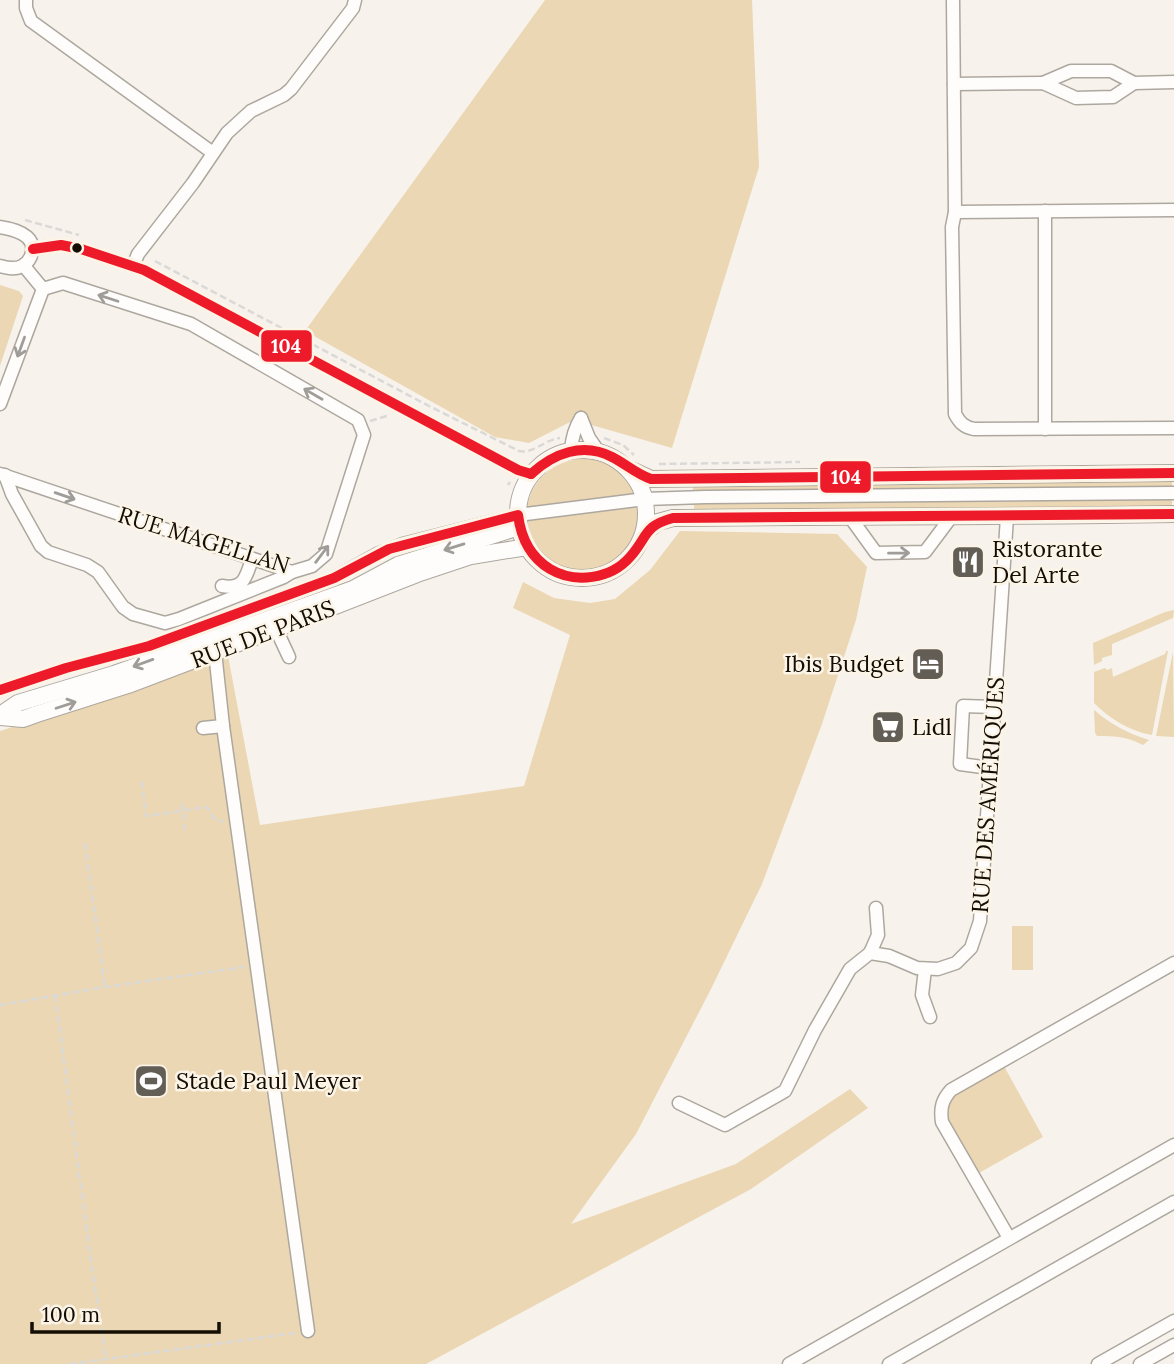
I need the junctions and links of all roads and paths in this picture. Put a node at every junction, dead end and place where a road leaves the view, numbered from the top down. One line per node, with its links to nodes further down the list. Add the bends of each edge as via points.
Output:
1 (26, 0): 8 (street, via 31,21)
2 (355, 0): 8 (street, via 354,8 290,89 251,111)
3 (953, 0): 7 (street)
4 (1174, 82): 6 (street)
5 (1043, 83): 6 (street, via 1071,71 1111,71); 6 (street, via 1076,98 1113,97); 7 (street)
6 (1134, 83)
7 (954, 84): 11 (street)
8 (213, 153): 19 (street)
9 (1174, 210): 10 (street)
10 (1045, 211): 11 (street); 24 (street)
11 (955, 212): 24 (street, via 955,414 965,427)
12 (24, 220): 14 (path)
13 (0, 227): 15 (street, via 29,238)
14 (86, 237)
15 (33, 249): 18 (street); 19 (street, via 61,245)
16 (158, 262): 29 (path)
17 (0, 266): 18 (street)
18 (24, 266): 20 (street)
19 (133, 266): 33 (street, via 519,470)
20 (43, 289): 21 (street, one-way to 21); 25 (street, one-way to 20, via 358,420 191,324 62,283)
21 (0, 404)
22 (391, 414): 25 (path, via 378,417)
23 (1174, 428): 24 (street)
24 (1045, 429)
25 (362, 431): 46 (street, RUE MAGELLAN, one-way to 25, via 312,566 326,554)
26 (587, 435): 27 (street, via 581,418); 28 (street); 31 (path, via 618,443)
27 (572, 443): 28 (main road); 29 (path, via 551,439); 33 (main road)
28 (598, 451): 31 (main road)
29 (525, 452): 33 (path)
30 (811, 462): 32 (path)
31 (634, 464): 34 (main road, via 651,479); 37 (main road)
32 (653, 464)
33 (528, 467): 42 (main road)
34 (1174, 473)
35 (2, 475): 45 (street, RUE MAGELLAN, one-way to 45); 46 (street, via 41,546 98,572 133,614 165,623)
36 (1174, 493): 37 (street)
37 (645, 499): 42 (street); 43 (main road)
38 (1174, 514): 41 (main road)
39 (952, 516): 40 (main road); 40 (street, one-way to 39, via 876,553 925,552); 41 (main road)
40 (850, 517): 43 (main road, via 673,518)
41 (1007, 517): 52 (street, RUE DES AMÉRIQUES)
42 (518, 521): 44 (main road); 48 (main road, RUE DE PARIS, one-way to 48, via 398,565); 51 (street, via 389,549 334,578 149,646)
43 (644, 533): 44 (main road, via 624,564 590,578 554,572 538,562)
44 (527, 547): 48 (main road, RUE DE PARIS, via 471,556)
45 (252, 559): 46 (street, RUE MAGELLAN); 47 (street, via 239,585)
46 (292, 572)
47 (222, 586)
48 (276, 622): 49 (main road, RUE DE PARIS); 50 (street)
49 (216, 644): 53 (main road, RUE DE PARIS, via 18,703); 54 (street)
50 (289, 657)
51 (0, 690)
52 (994, 707): 56 (street, RUE DES AMÉRIQUES); 56 (street, via 963,706 960,764)
53 (0, 716)
54 (223, 726): 55 (street); 77 (street)
55 (203, 728)
56 (990, 768): 67 (street, RUE DES AMÉRIQUES, via 980,921 971,948 956,963)
57 (142, 781): 59 (path, via 146,816)
58 (183, 803): 59 (path)
59 (183, 811): 60 (path, via 206,807); 61 (path)
60 (224, 822)
61 (185, 830)
62 (85, 843): 68 (path)
63 (876, 908): 64 (street, via 878,935)
64 (870, 953): 67 (street); 72 (street, via 850,969 785,1091 725,1125)
65 (1174, 963): 75 (street, via 944,1097 943,1122)
66 (244, 967): 68 (path)
67 (925, 968): 71 (street, via 922,995)
68 (105, 987): 69 (path)
69 (55, 995): 70 (path); 79 (path)
70 (0, 1005)
71 (930, 1017)
72 (679, 1103)
73 (1174, 1144): 75 (street)
74 (1174, 1202): 82 (street)
75 (1009, 1238): 81 (street)
76 (1174, 1321): 83 (street)
77 (309, 1331): 79 (path)
78 (1174, 1345): 84 (street)
79 (106, 1359): 80 (path)
80 (70, 1364)
81 (789, 1364)
82 (889, 1364)
83 (1098, 1364)
84 (1140, 1364)

